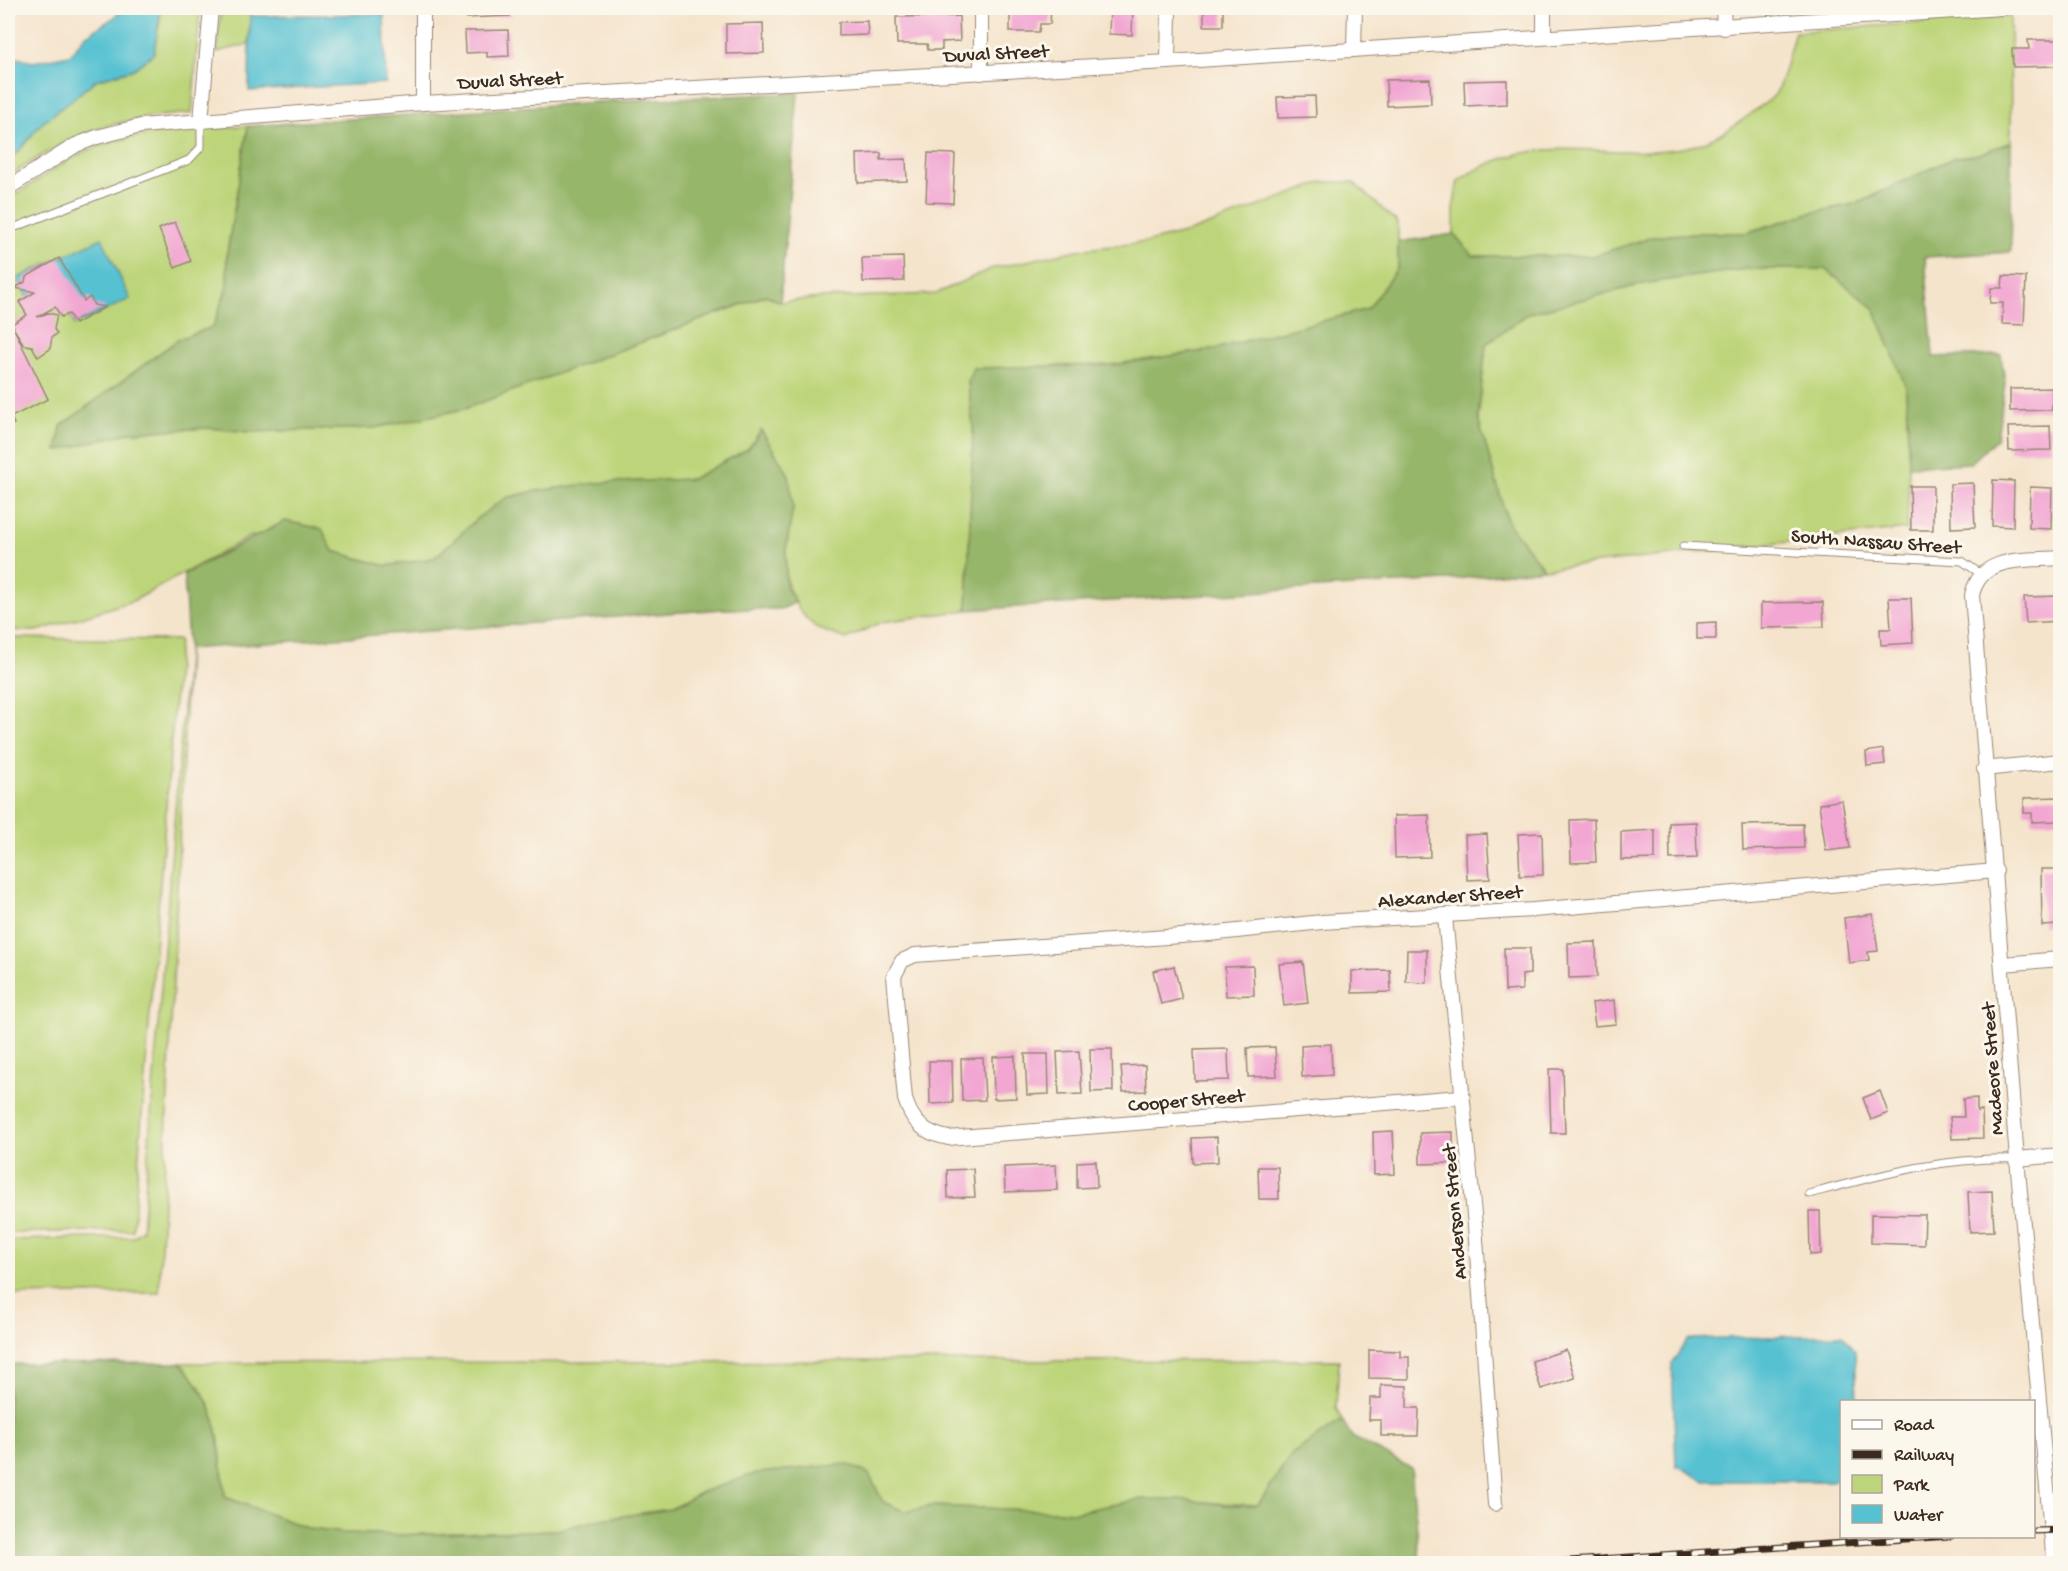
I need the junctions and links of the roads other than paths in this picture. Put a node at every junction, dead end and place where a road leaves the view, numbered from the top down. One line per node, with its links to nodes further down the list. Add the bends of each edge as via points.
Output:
1 (211, 8): 15 (street)
2 (423, 8): 14 (street)
3 (981, 8): 13 (street)
4 (1169, 8): 12 (street)
5 (1355, 8): 11 (street)
6 (1544, 8): 10 (street)
7 (1723, 8): 9 (street)
8 (2001, 8): 9 (street, Duval Street)
9 (1724, 28): 10 (street, Duval Street)
10 (1544, 37): 11 (street, Duval Street)
11 (1354, 50): 12 (street, Duval Street)
12 (1168, 62): 13 (street, Duval Street)
13 (981, 73): 14 (street, Duval Street)
14 (423, 104): 15 (street, Duval Street)
15 (201, 121): 16 (street, Duval Street, via 141,126 97,137 53,158); 17 (lane, via 201,147 189,160)
16 (8, 188)
17 (8, 230)
18 (1683, 546): 20 (lane, South Nassau Street, via 1962,561)
19 (2061, 558): 20 (street, South Nassau Street, via 1999,563)
20 (1981, 574): 22 (street, Madeore Street, via 1972,595)
21 (2061, 761): 22 (street)
22 (1984, 769): 23 (street, Madeore Street)
23 (1996, 871): 24 (street, Alexander Street); 26 (street, Madeore Street)
24 (1445, 916): 27 (street, Anderson Street); 28 (street, Alexander Street, via 1322,922 907,958 897,968 893,984 905,1098)
25 (2061, 959): 26 (street)
26 (2003, 964): 30 (street, Madeore Street)
27 (1461, 1097): 28 (street, Cooper Street, via 948,1138 934,1135); 32 (street, Anderson Street)
28 (917, 1123)
29 (2061, 1155): 30 (street)
30 (2017, 1159): 31 (lane, via 1977,1158 1881,1173); 33 (street, Madeore Street)
31 (1809, 1194)
32 (1496, 1504)
33 (2054, 1563)

